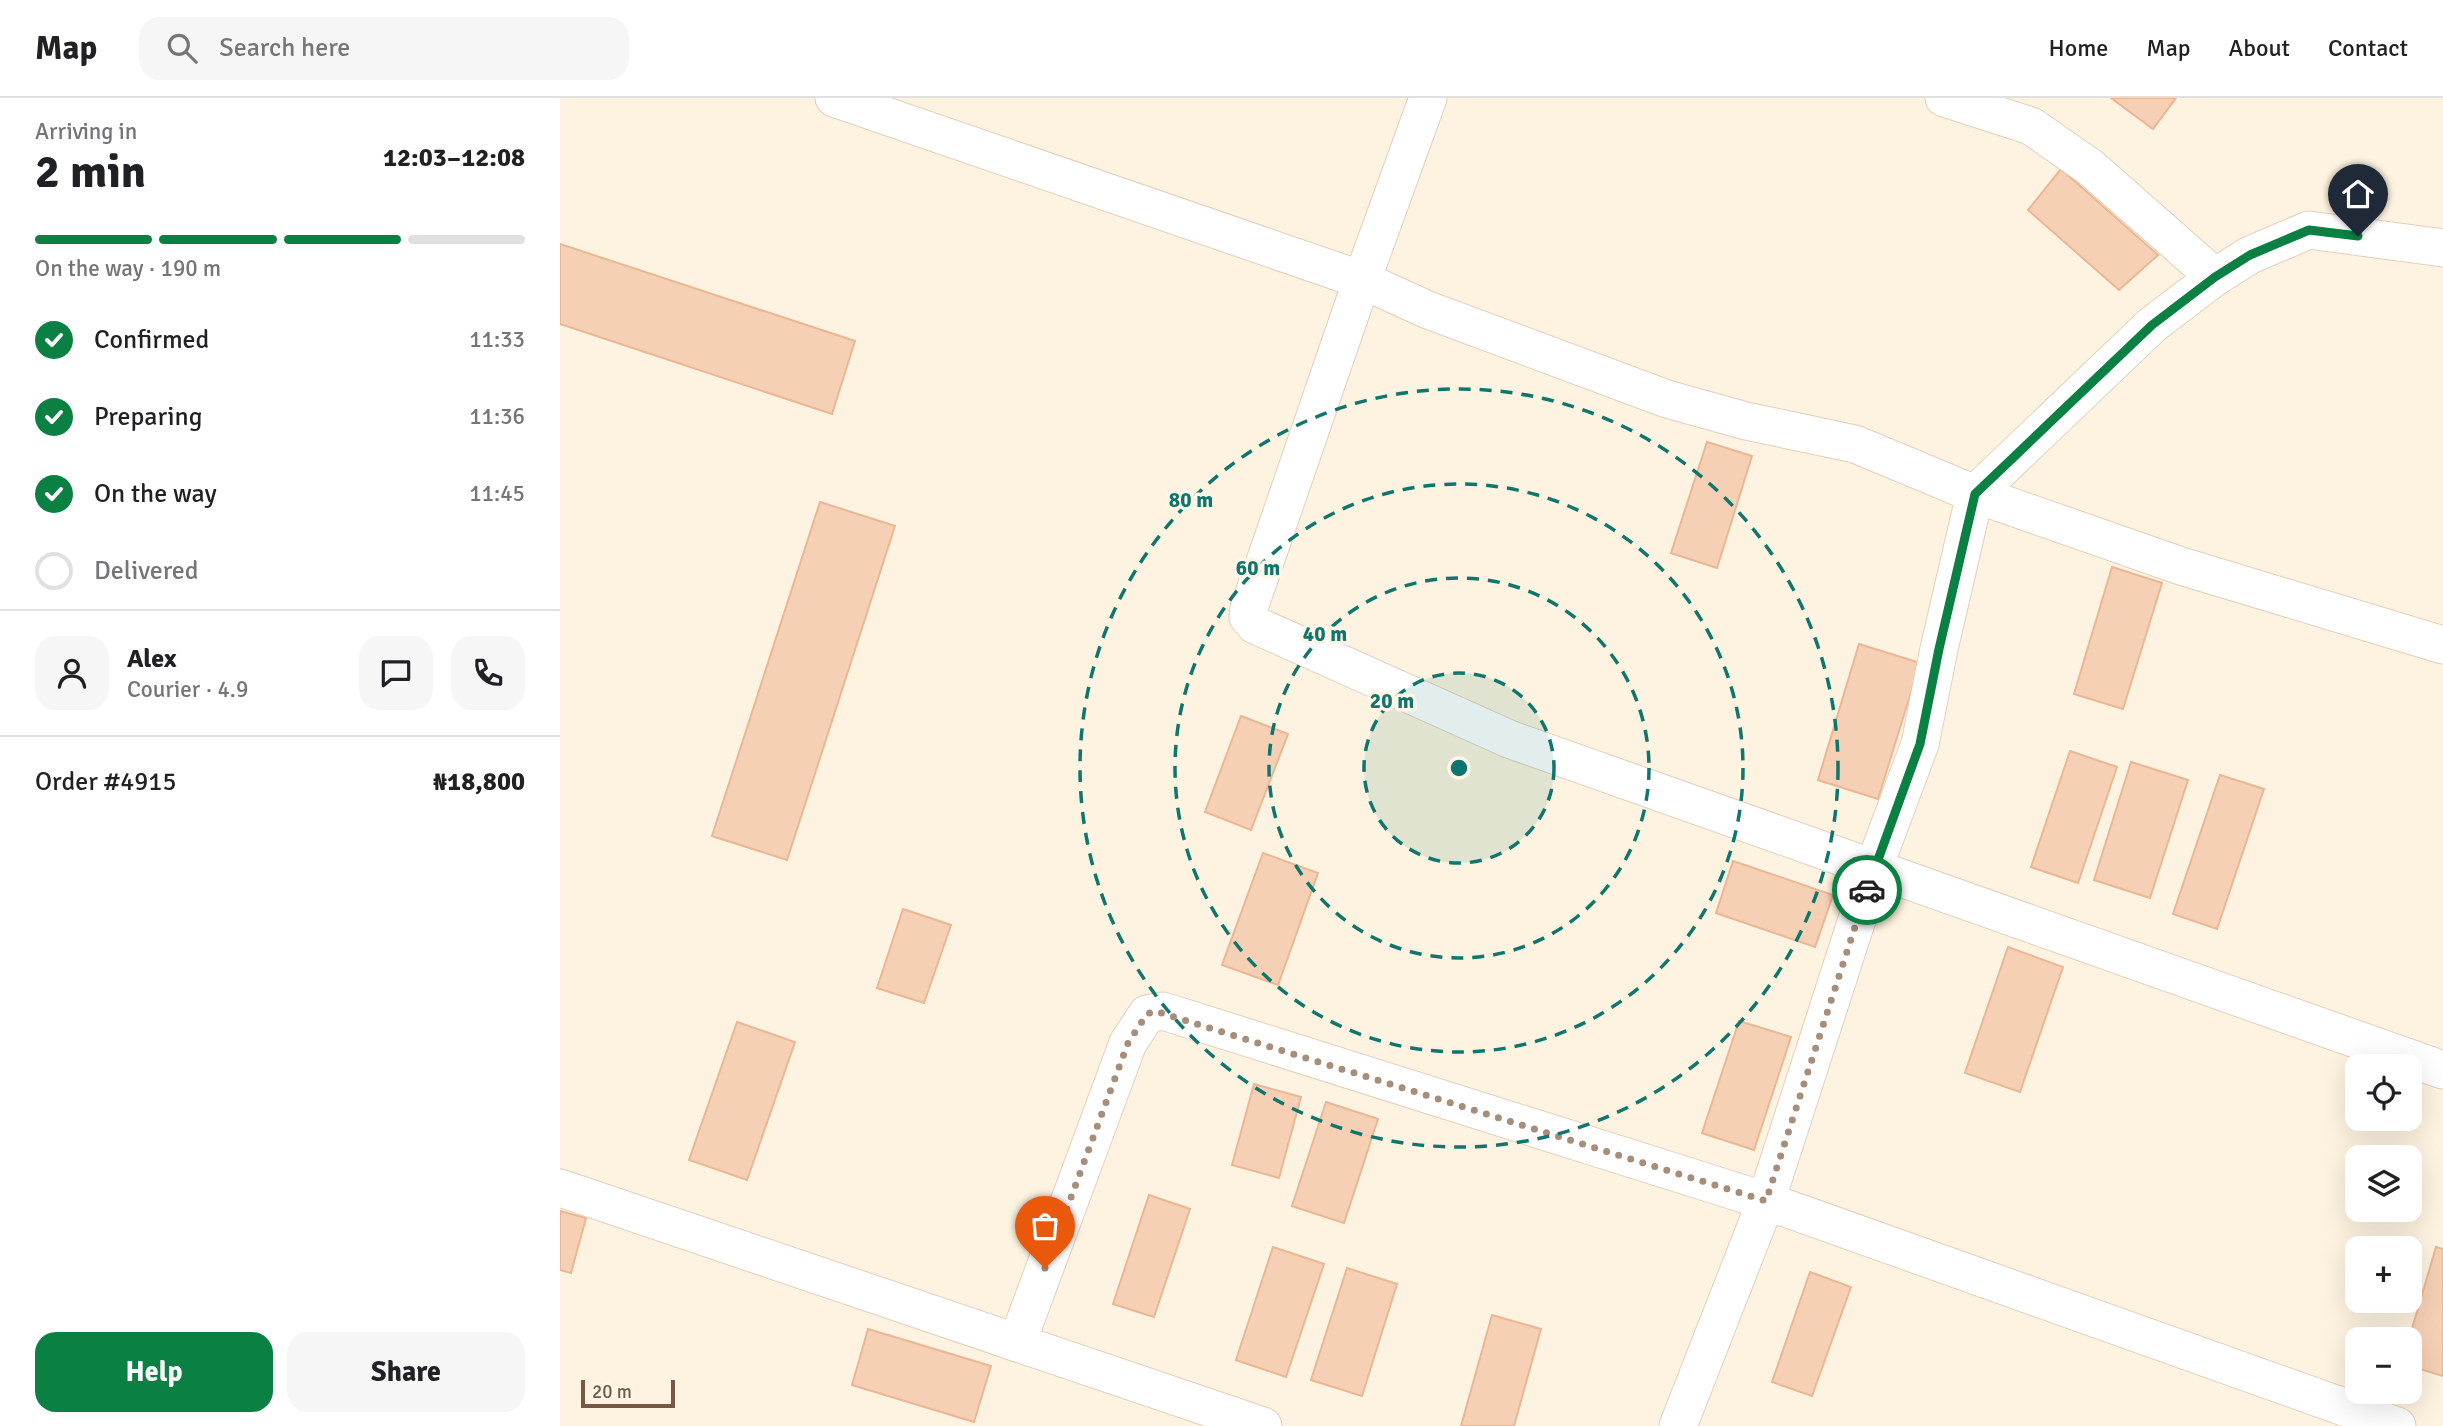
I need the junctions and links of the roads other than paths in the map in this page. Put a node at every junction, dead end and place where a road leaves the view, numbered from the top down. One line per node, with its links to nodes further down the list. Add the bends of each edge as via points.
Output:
1 (834, 98): 6 (street)
2 (1428, 98): 6 (street)
3 (1944, 98): 5 (street, via 2031,126 2090,167)
4 (2443, 248): 5 (street, via 2309,230 2250,255)
5 (2215, 277): 7 (street, via 2152,325)
6 (1362, 280): 7 (street, via 1428,310 1667,399 1746,422 1855,444); 9 (street, via 1248,617 1255,625 1509,739)
7 (1975, 494): 8 (street, via 2181,566); 9 (street, via 1920,744)
8 (2443, 645)
9 (1874, 867): 10 (street); 12 (street)
10 (2443, 1070)
11 (560, 1188): 13 (street)
12 (1766, 1201): 13 (street, via 1155,1011 1147,1014 1128,1043); 15 (street); 16 (street)
13 (1017, 1342): 14 (street)
14 (1262, 1426)
15 (1678, 1426)
16 (2397, 1426)

